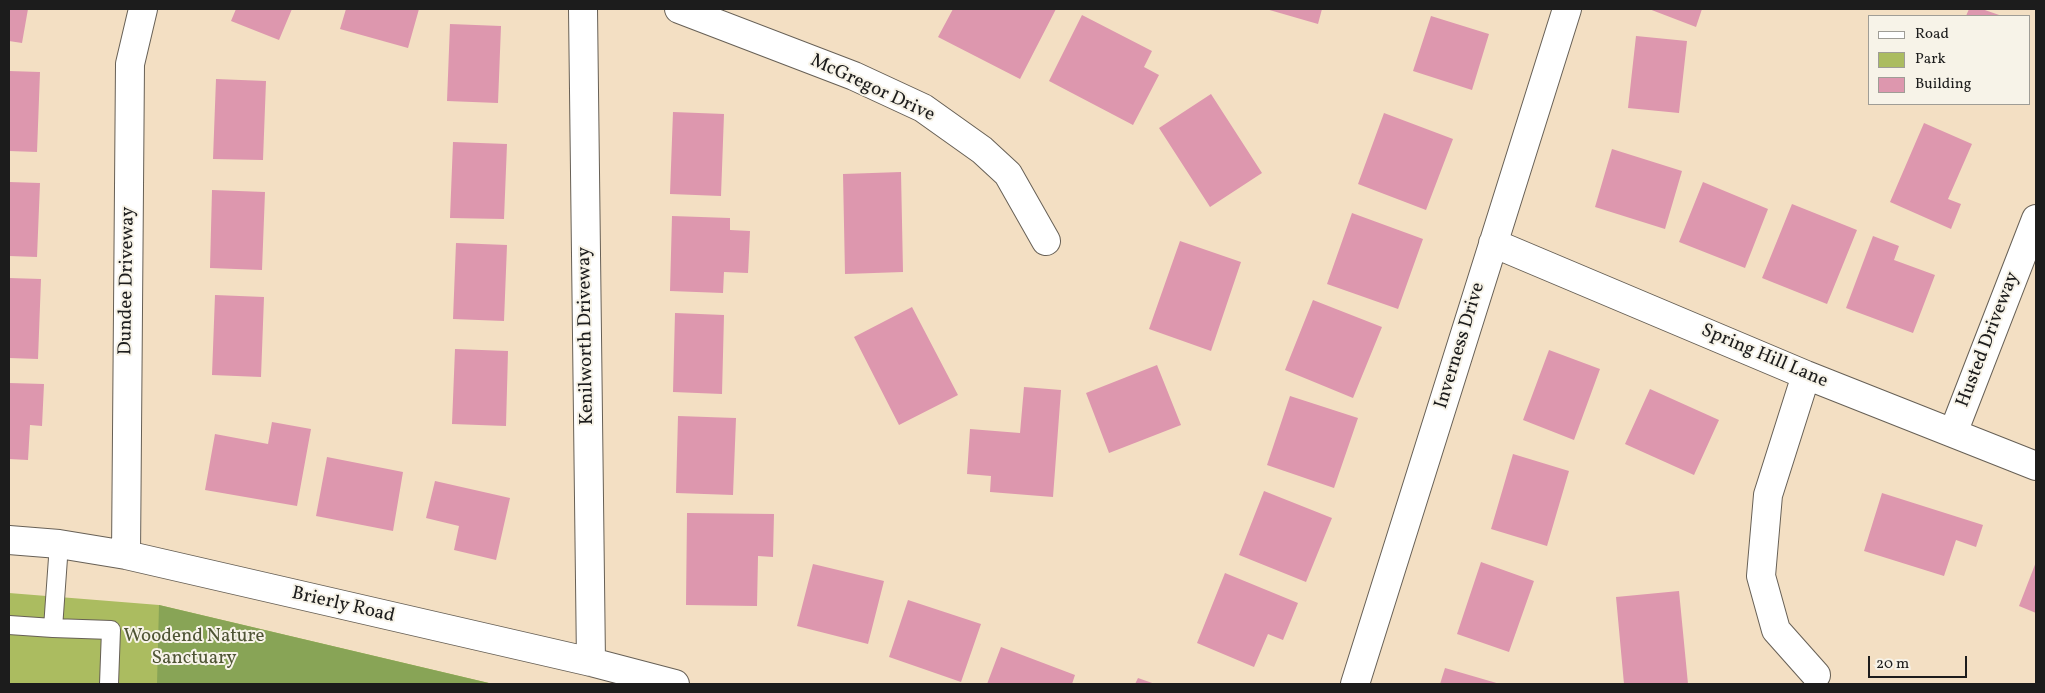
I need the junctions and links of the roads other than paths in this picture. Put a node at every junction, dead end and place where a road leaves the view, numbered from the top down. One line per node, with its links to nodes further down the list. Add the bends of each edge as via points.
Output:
1 (143, 9): 13 (street, Dundee Driveway, via 130,64)
2 (583, 9): 16 (street, Kenilworth Driveway)
3 (679, 9): 6 (street, McGregor Drive, via 854,76 923,108 982,150 1008,174)
4 (1567, 9): 7 (street, Inverness Drive)
5 (2036, 219): 9 (street, Husted Driveway)
6 (1046, 240)
7 (1493, 243): 8 (street, Spring Hill Lane); 20 (street, Inverness Drive)
8 (1806, 375): 9 (street, Spring Hill Lane); 17 (street, via 1768,495 1761,576 1776,630)
9 (1953, 433): 10 (street, Spring Hill Lane)
10 (2036, 466)
11 (9, 540): 12 (street, Brierly Road)
12 (59, 544): 13 (street, Brierly Road); 15 (lane)
13 (126, 556): 16 (street, Brierly Road)
14 (9, 625): 15 (lane)
15 (53, 628): 18 (lane, via 111,630)
16 (591, 662): 19 (street, Brierly Road)
17 (1816, 675)
18 (109, 684)
19 (675, 684)
20 (1355, 684)

